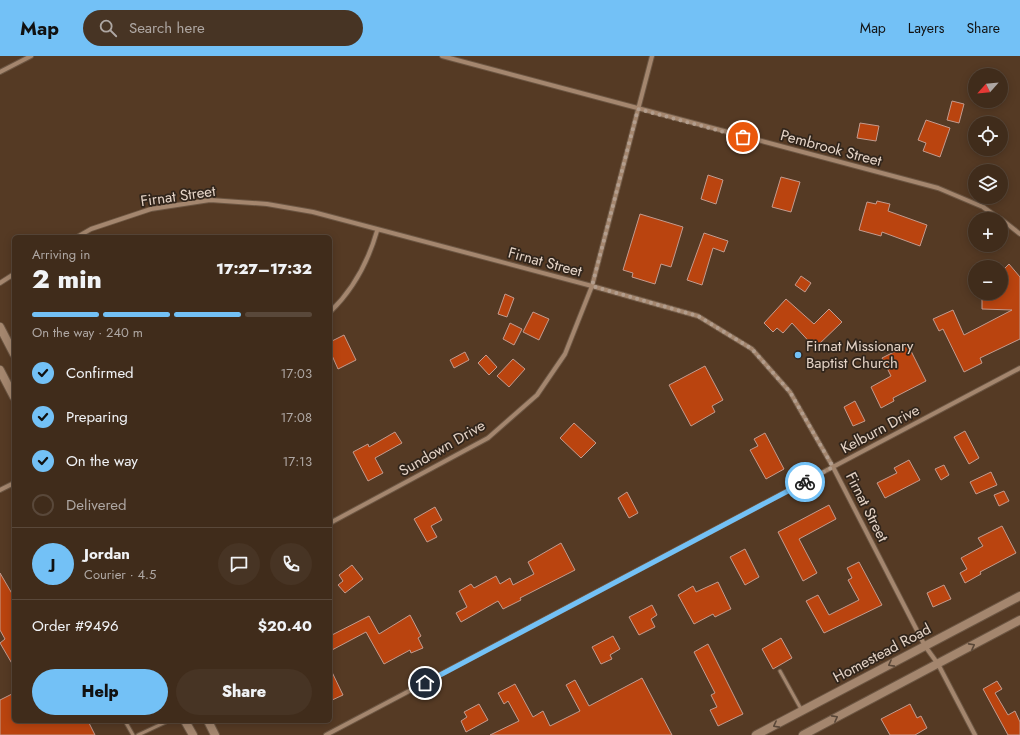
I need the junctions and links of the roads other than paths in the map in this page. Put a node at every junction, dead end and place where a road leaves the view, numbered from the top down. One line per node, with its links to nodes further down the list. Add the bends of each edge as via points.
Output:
1 (31, 56): 4 (street)
2 (442, 56): 5 (street, Pembrook Street)
3 (652, 56): 5 (street, Sundown Drive)
4 (0, 72)
5 (638, 109): 6 (street, Pembrook Street, via 938,188); 13 (street, Sundown Drive)
6 (990, 212)
7 (1008, 225): 9 (street, Pembrook Street)
8 (377, 231): 10 (street, Firnat Street, via 314,212 275,205 210,200 151,209); 13 (street, Firnat Street); 14 (street, via 362,271 348,293)
9 (1020, 234)
10 (80, 235)
11 (12, 275): 12 (street)
12 (0, 282)
13 (592, 286): 20 (street, Firnat Street, via 698,316 752,349 790,392); 23 (street, Sundown Drive, via 565,354 536,395 488,438)
14 (332, 310)
15 (0, 327): 16 (main road)
16 (12, 350)
17 (1020, 368): 20 (street, Kelburn Drive)
18 (0, 370): 19 (main road)
19 (12, 393)
20 (833, 467): 26 (street, Firnat Street); 38 (street, Kelburn Drive)
21 (12, 484): 22 (street)
22 (0, 490)
23 (332, 522)
24 (1020, 596): 26 (main road, Homestead Road)
25 (1020, 620): 27 (main road, one-way to 25)
26 (925, 646): 27 (street, Firnat Street); 29 (main road, Homestead Road, one-way to 29)
27 (938, 664): 40 (main road, one-way to 27); 41 (street, Firnat Street)
28 (780, 670): 29 (lane)
29 (802, 711): 39 (main road, Homestead Road, one-way to 39)
30 (126, 723): 34 (lane)
31 (164, 723): 35 (lane)
32 (186, 723): 36 (main road)
33 (209, 723): 37 (main road)
34 (133, 735)
35 (138, 735)
36 (192, 735)
37 (216, 735)
38 (326, 735)
39 (756, 735)
40 (803, 735)
41 (975, 735)

